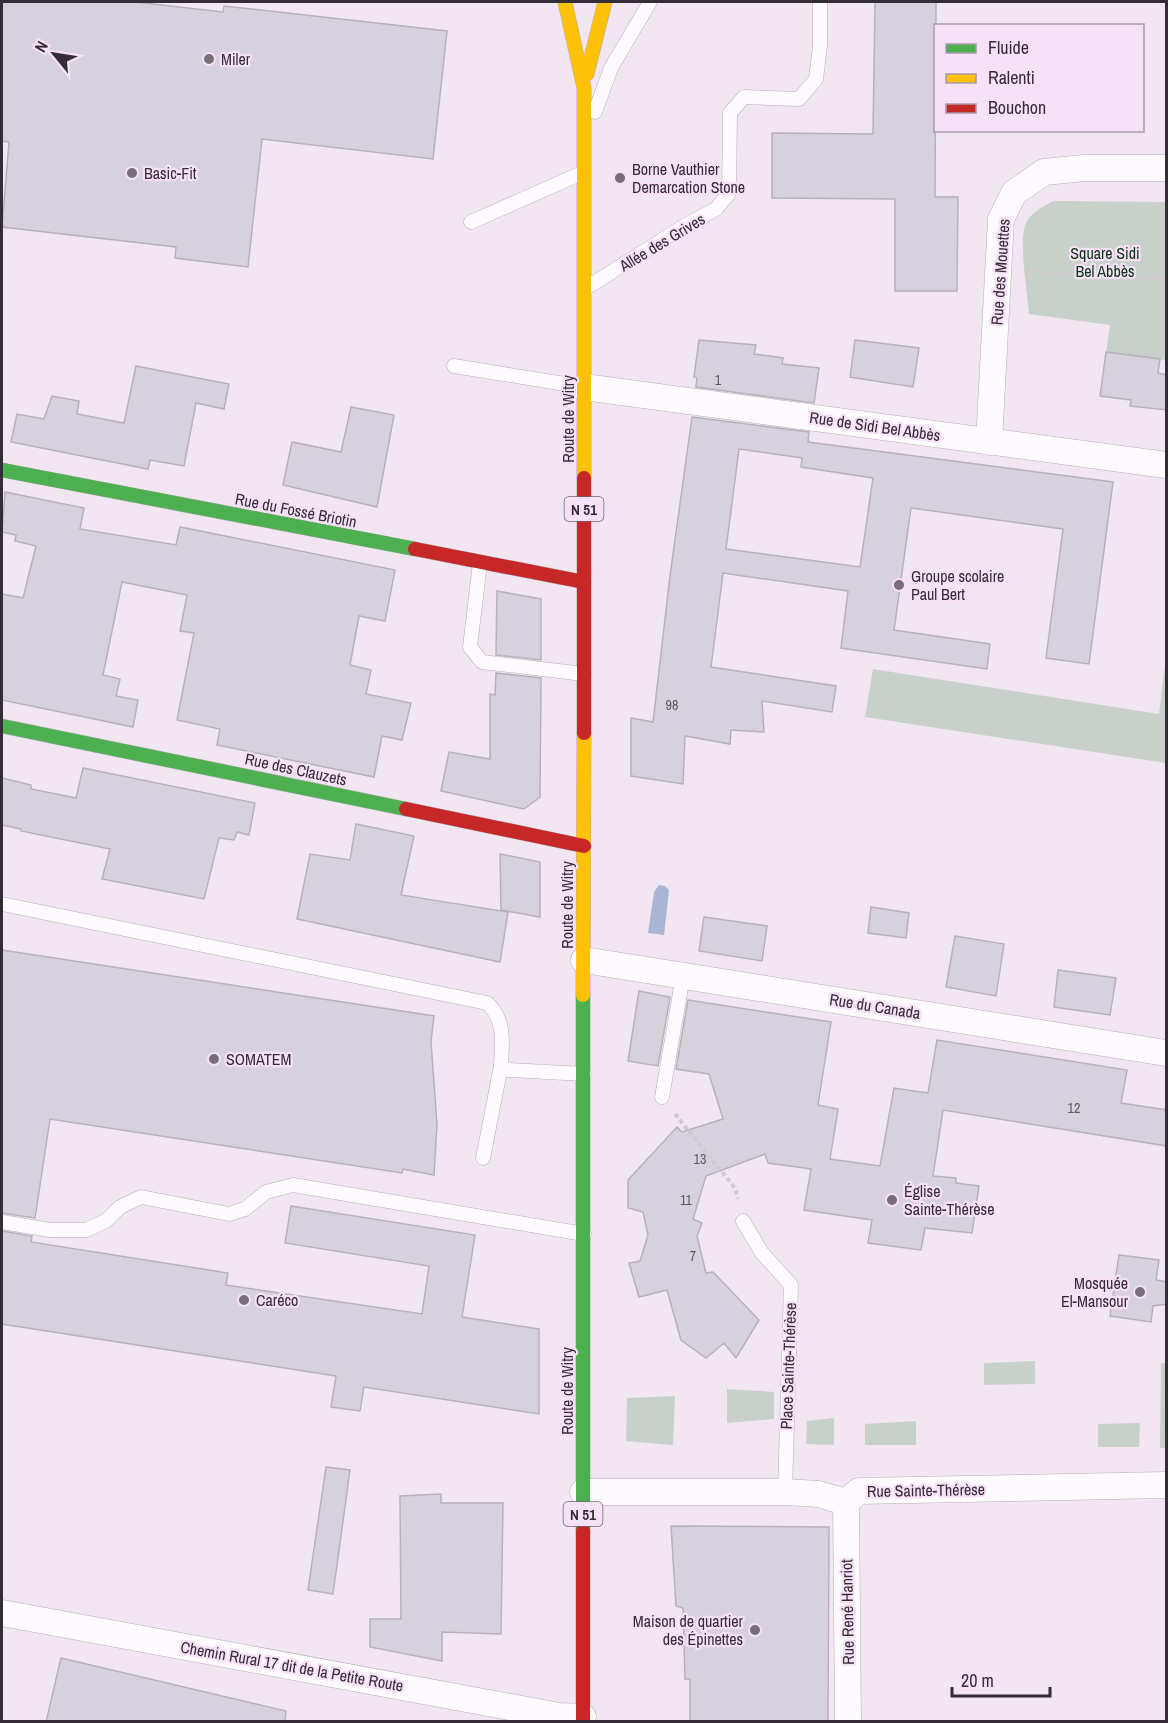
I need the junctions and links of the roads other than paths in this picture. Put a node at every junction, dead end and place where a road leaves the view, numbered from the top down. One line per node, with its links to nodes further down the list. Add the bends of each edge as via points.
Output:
1 (565, 2): 5 (main road, Route de Witry / N 51)
2 (605, 2): 5 (main road, Route de Witry / N 51)
3 (650, 2): 6 (lane, via 611,68)
4 (820, 2): 10 (lane, Allée des Grives, via 816,79 799,99 744,97 730,113 729,193 716,209)
5 (584, 88): 6 (main road, Route de Witry / N 51)
6 (584, 139): 8 (main road, Route de Witry / N 51)
7 (1167, 168): 13 (street, Rue des Mouettes, via 1044,172 1014,193 1001,219)
8 (584, 172): 9 (lane); 10 (main road, Route de Witry / N 51)
9 (471, 222)
10 (584, 290): 12 (main road, Route de Witry / N 51)
11 (454, 366): 12 (lane)
12 (584, 387): 13 (street, Rue de Sidi Bel Abbès); 17 (main road, Route de Witry / N 51)
13 (989, 441): 14 (street, Rue de Sidi Bel Abbès)
14 (1167, 465)
15 (2, 470): 16 (main road, Rue du Fossé Briotin)
16 (480, 562): 17 (main road, Rue du Fossé Briotin); 18 (lane, via 470,647 482,662)
17 (584, 582): 18 (main road, Route de Witry / N 51)
18 (584, 674): 20 (main road, Route de Witry / N 51)
19 (2, 726): 20 (main road, Rue des Clauzets)
20 (584, 846): 22 (main road, Route de Witry / N 51)
21 (2, 904): 25 (lane, via 487,1004 502,1023)
22 (584, 960): 23 (street, Rue du Canada); 26 (main road, Route de Witry / N 51)
23 (683, 976): 24 (street, Rue du Canada); 27 (lane)
24 (1167, 1053)
25 (501, 1066): 26 (lane, via 509,1070); 28 (lane)
26 (584, 1074): 31 (main road, Route de Witry / N 51)
27 (662, 1097)
28 (483, 1158)
29 (743, 1221): 34 (lane, Place Sainte-Thérèse, via 762,1253 791,1285)
30 (2, 1222): 31 (lane, via 50,1230 86,1230 141,1197 229,1214 245,1209 266,1192 293,1185)
31 (584, 1234): 33 (main road, Route de Witry / N 51)
32 (1167, 1485): 35 (street, Rue Sainte-Thérèse, via 859,1491)
33 (583, 1492): 34 (street, Rue Sainte-Thérèse); 37 (main road, Route de Witry / N 51)
34 (785, 1492): 35 (street, Rue Sainte-Thérèse, via 818,1494)
35 (846, 1502): 38 (street, Rue René Hanriot)
36 (2, 1613): 37 (street, Chemin Rural 17 dit de la Petite Route)
37 (583, 1719)
38 (848, 1722)

